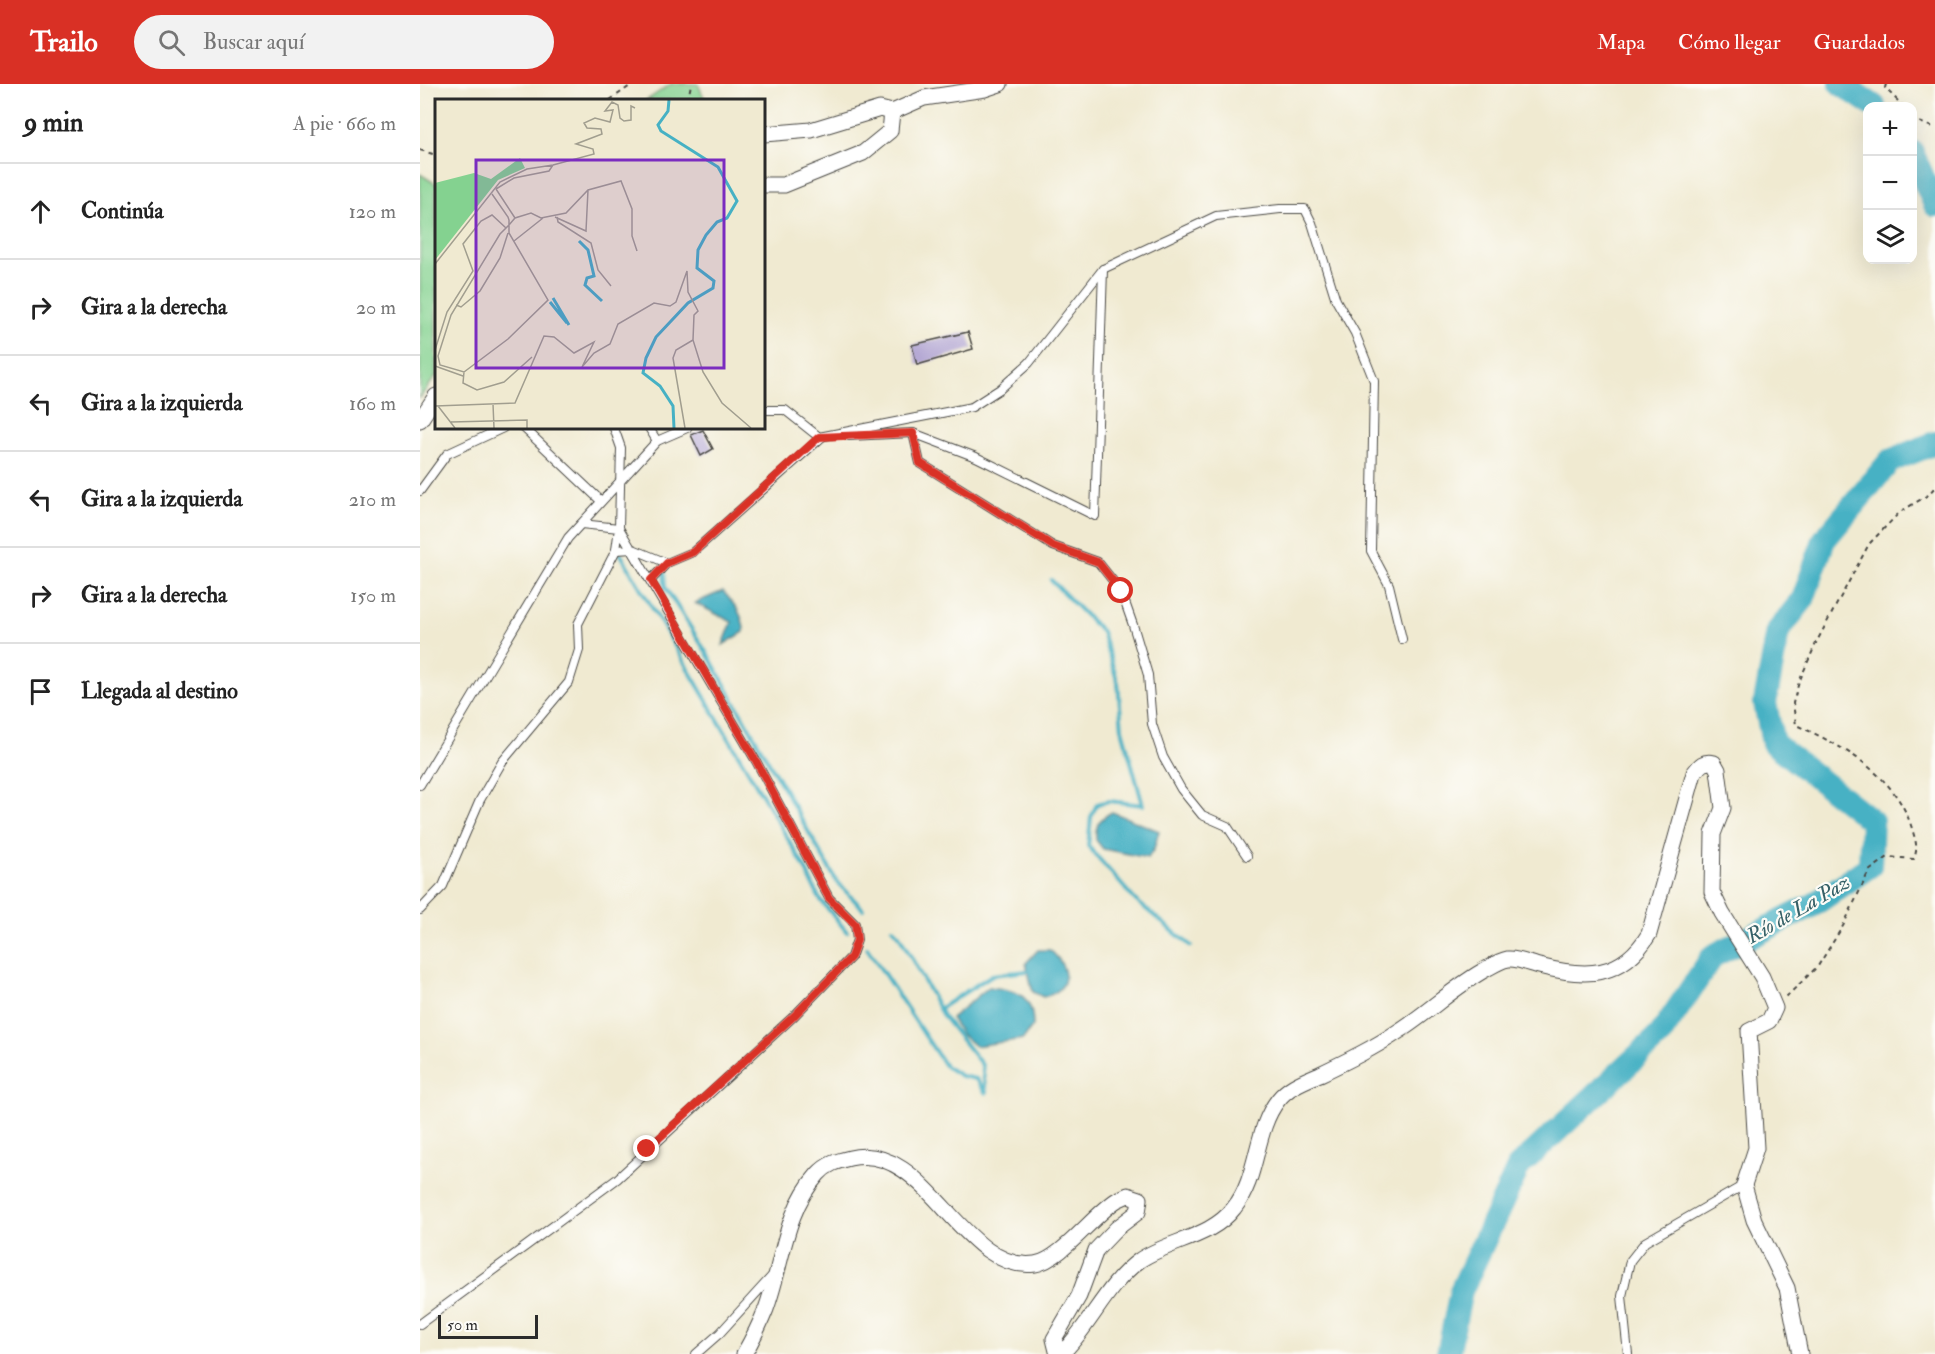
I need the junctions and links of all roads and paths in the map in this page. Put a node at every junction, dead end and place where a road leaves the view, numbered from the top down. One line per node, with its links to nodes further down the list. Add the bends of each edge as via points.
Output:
1 (633, 84): 5 (path)
2 (691, 84): 6 (path)
3 (1000, 84): 8 (street, via 924,98)
4 (1886, 84): 7 (path, via 1884,87)
5 (611, 99)
6 (688, 99)
7 (1899, 102)
8 (892, 112): 11 (street, via 880,108 811,130); 14 (street, via 890,131 863,153 784,185)
9 (1917, 121): 10 (path)
10 (1935, 128)
11 (765, 134)
12 (420, 150): 13 (path)
13 (435, 155)
14 (765, 185)
15 (1103, 269): 24 (lane, via 1095,516 976,457); 25 (lane, via 1029,363 972,407); 37 (lane, via 1216,216 1305,209 1336,300 1355,333 1374,381 1371,550 1389,585)
16 (435, 398): 18 (street)
17 (765, 410): 25 (lane, via 785,410)
18 (420, 420)
19 (501, 429): 29 (lane, via 447,454)
20 (525, 429): 30 (lane)
21 (614, 429): 27 (lane, via 621,448)
22 (650, 429): 26 (lane)
23 (685, 429): 26 (lane)
24 (913, 433): 25 (lane); 39 (lane, via 920,463 1053,546 1098,562 1121,591 1148,675 1152,724 1163,757 1202,815 1227,826)
25 (819, 437): 35 (lane, via 693,552)
26 (657, 441): 27 (lane)
27 (622, 480): 30 (lane); 32 (lane)
28 (1935, 487): 41 (path, via 1900,512 1869,544 1817,641 1793,703 1796,725 1853,753 1891,788 1910,819 1918,849 1914,859 1888,857 1869,871 1843,926 1818,966)
29 (420, 491)
30 (601, 501): 31 (lane)
31 (580, 524): 32 (lane); 38 (lane)
32 (619, 528): 33 (lane); 34 (lane)
33 (633, 549): 34 (lane); 35 (lane); 36 (lane)
34 (616, 550): 40 (lane, via 578,624 579,650 569,682 502,762 480,800 442,886)
35 (667, 563): 36 (lane)
36 (651, 580): 44 (lane, via 756,761 829,898 855,924 857,940 851,957 794,1016 617,1179)
37 (1402, 639)
38 (420, 785)
39 (1247, 856)
40 (420, 910)
41 (1775, 1008): 42 (street, via 1769,1021 1749,1031 1756,1148); 43 (street, via 1762,977 1722,914 1713,892 1713,834 1723,808 1718,770 1709,762 1699,765 1694,773 1654,918 1640,950 1603,974 1578,975 1509,959 1487,968 1367,1051 1288,1089 1276,1101 1236,1207 1204,1232 1138,1261 1112,1287 1065,1350 1057,1351 1053,1339 1079,1296 1096,1250 1138,1212 1140,1199 1135,1196 1128,1195 1104,1208 1051,1257 1035,1264 1018,1263 1003,1260 983,1247 932,1193 896,1166 872,1157 833,1161 818,1174 789,1223)
42 (1744, 1185): 47 (lane, via 1645,1242 1630,1261 1622,1296); 48 (street, via 1755,1220 1786,1288)
43 (777, 1270): 45 (lane); 46 (street, via 766,1309)
44 (420, 1324)
45 (696, 1354)
46 (744, 1354)
47 (1628, 1354)
48 (1800, 1354)

